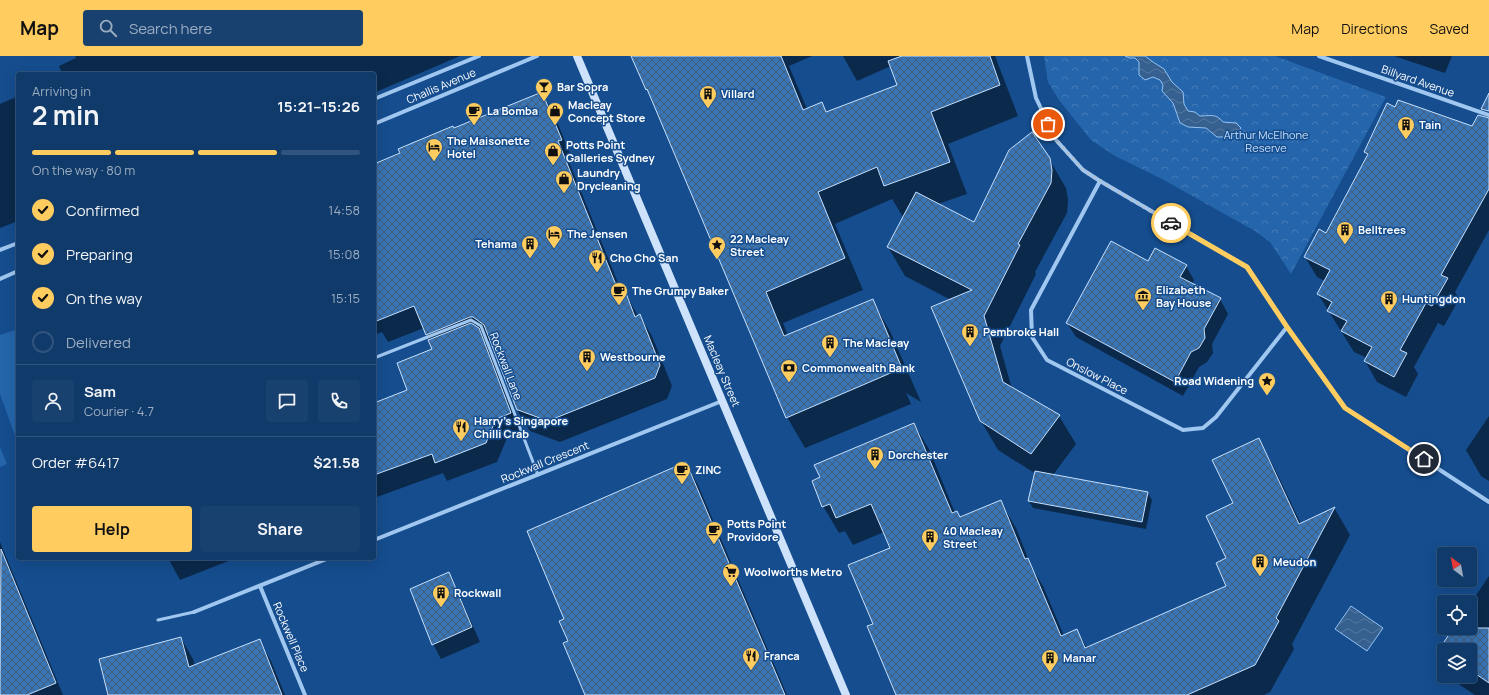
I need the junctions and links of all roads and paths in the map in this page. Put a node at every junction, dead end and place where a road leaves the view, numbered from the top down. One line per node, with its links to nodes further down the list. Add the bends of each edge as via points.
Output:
1 (479, 56): 6 (street, Challis Avenue)
2 (537, 56): 8 (street, Challis Avenue)
3 (576, 56): 16 (street, Macleay Street)
4 (1027, 56): 9 (street, via 1036,98 1056,140 1083,170)
5 (1319, 56): 7 (street, Billyard Avenue)
6 (376, 98)
7 (1489, 115)
8 (376, 123)
9 (1100, 181): 14 (street, via 1247,267); 14 (street, Onslow Place, via 1031,310 1032,337 1047,360 1183,430 1203,428 1216,417)
10 (16, 244): 11 (street)
11 (0, 250)
12 (16, 272): 13 (street)
13 (0, 279)
14 (1287, 327): 18 (street, via 1345,408)
15 (376, 357): 17 (lane, Rockwall Lane, via 471,320 480,326)
16 (722, 401): 17 (street, Rockwall Crescent); 25 (street, Macleay Street)
17 (538, 475): 19 (street, Rockwall Crescent)
18 (1489, 502)
19 (376, 539)
20 (325, 560): 21 (street)
21 (260, 586): 22 (street); 24 (street, Rockwell Place)
22 (194, 612): 23 (lane)
23 (158, 620)
24 (305, 695)
25 (846, 695)

